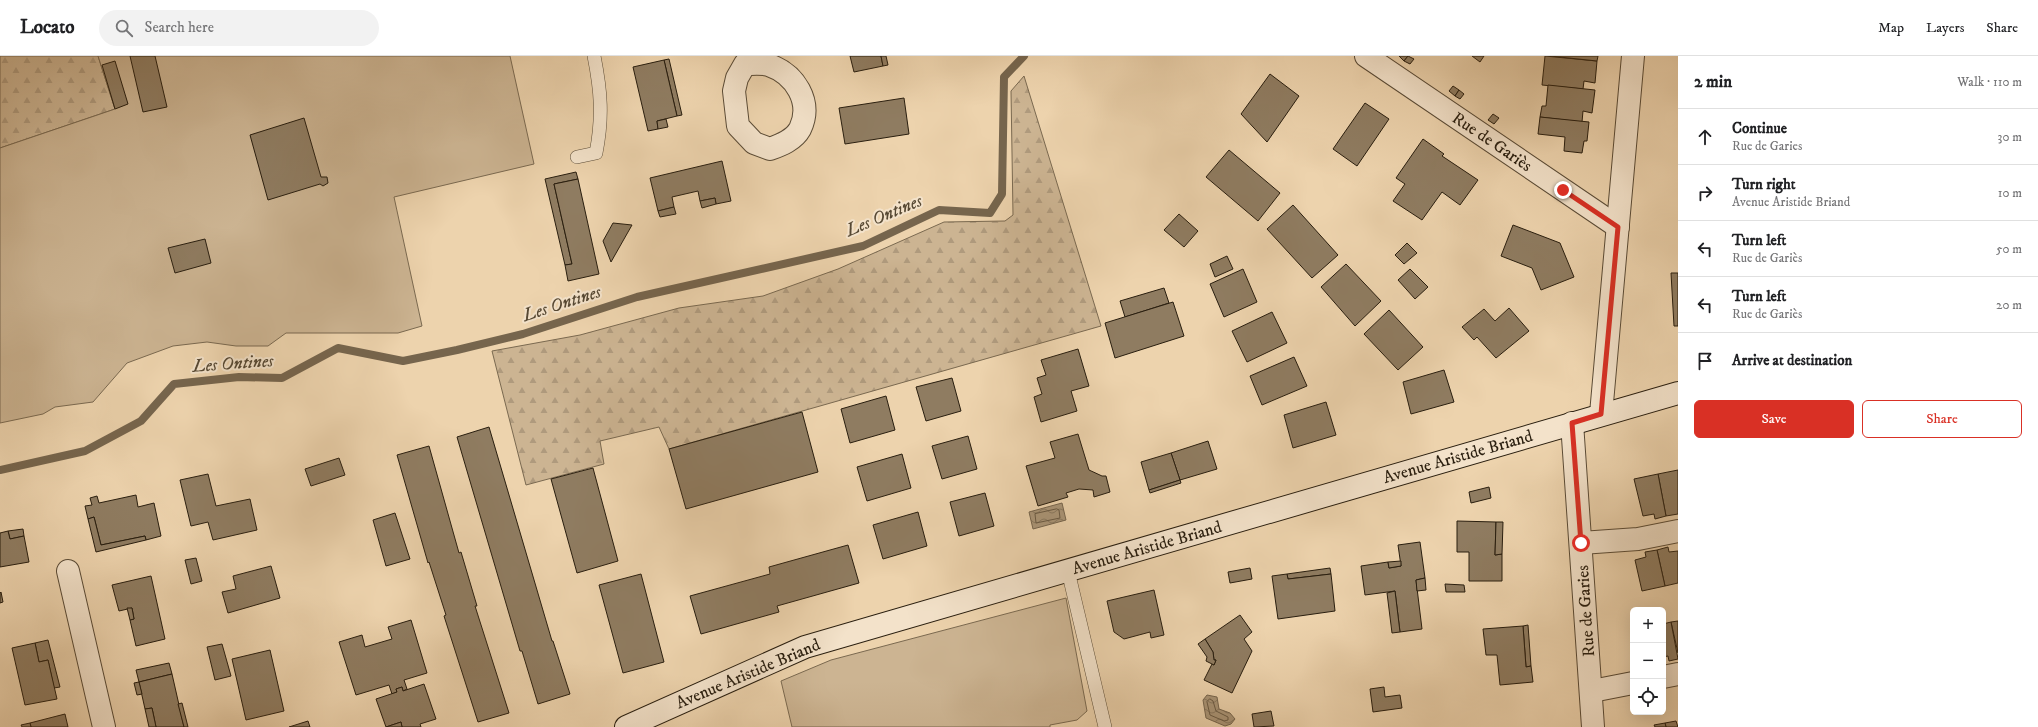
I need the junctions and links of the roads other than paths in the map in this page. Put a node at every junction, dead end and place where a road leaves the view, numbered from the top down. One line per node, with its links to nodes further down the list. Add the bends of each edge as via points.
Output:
1 (594, 56): 4 (lane, via 600,87 601,130 596,153)
2 (1366, 56): 5 (street, Rue de Gariès)
3 (1633, 56): 5 (street)
4 (577, 157)
5 (1618, 227): 7 (street)
6 (1678, 393): 7 (street, Avenue Aristide Briand)
7 (1601, 414): 8 (street, Avenue Aristide Briand)
8 (1572, 423): 10 (street, Rue de Garies); 12 (street, Avenue Aristide Briand)
9 (1678, 531): 10 (street, via 1638,539)
10 (1581, 543): 16 (street, Rue de Garies)
11 (68, 571): 17 (street)
12 (1068, 571): 18 (street, Avenue Aristide Briand, via 805,647); 19 (lane)
13 (1678, 674): 14 (street)
14 (1666, 676)
15 (1630, 684): 16 (street)
16 (1592, 691): 20 (street, Rue de Garies)
17 (104, 727)
18 (626, 727)
19 (1105, 727)
20 (1593, 727)

